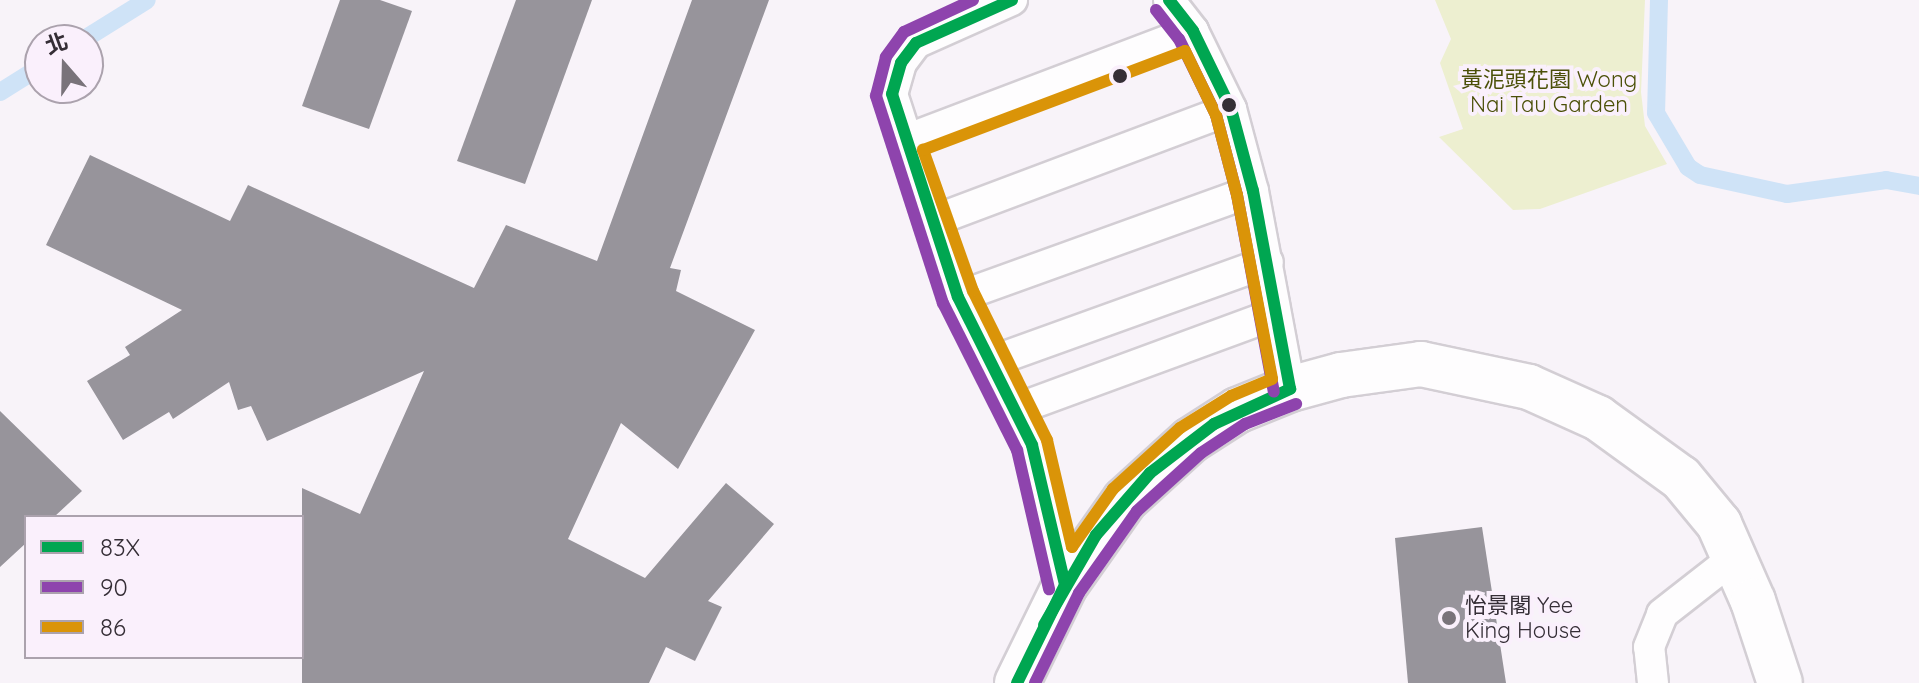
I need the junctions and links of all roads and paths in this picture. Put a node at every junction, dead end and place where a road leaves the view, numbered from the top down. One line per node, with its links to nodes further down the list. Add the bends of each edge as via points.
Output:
1 (1012, 0): 5 (lane, via 925,37 901,63 892,94)
2 (1169, 0): 3 (lane)
3 (1193, 31): 4 (lane); 5 (lane)
4 (1231, 109): 6 (lane); 7 (lane)
5 (903, 141): 7 (lane)
6 (1253, 191): 8 (lane); 9 (lane)
7 (933, 221): 9 (lane)
8 (1268, 262): 10 (lane); 11 (lane)
9 (958, 297): 11 (lane)
10 (1272, 315): 12 (lane); 13 (lane)
11 (993, 361): 13 (lane)
12 (1290, 389): 14 (street, via 1341,375 1421,364 1529,387 1598,418 1661,461 1699,497); 15 (street, via 1214,424 1150,473 1096,535)
13 (1017, 409): 15 (lane, via 1032,445)
14 (1735, 557): 17 (lane, via 1662,614 1649,647); 18 (street)
15 (1065, 585): 16 (street)
16 (1017, 683)
17 (1653, 683)
18 (1780, 683)

